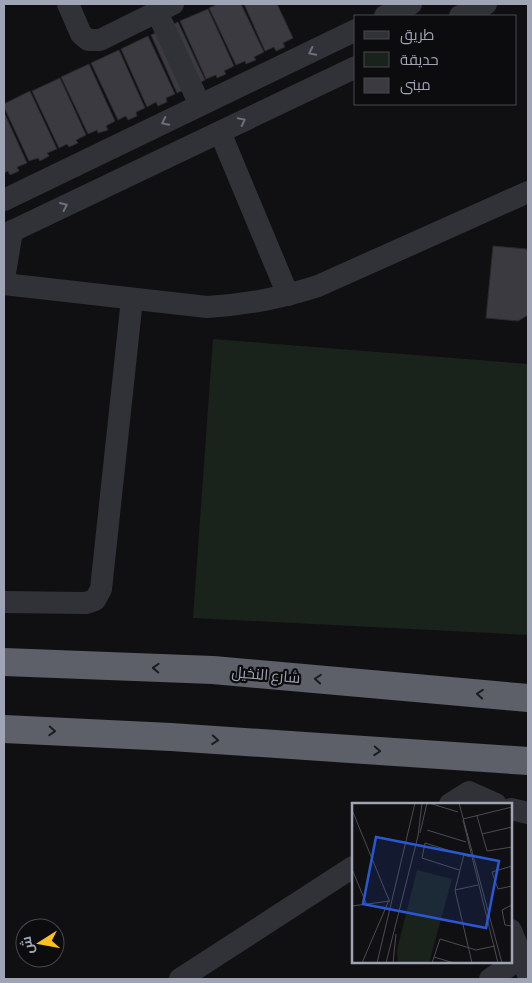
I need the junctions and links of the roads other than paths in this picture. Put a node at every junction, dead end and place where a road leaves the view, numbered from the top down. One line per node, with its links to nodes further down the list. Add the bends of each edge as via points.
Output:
1 (68, 4): 4 (street, via 81,34 88,40 100,40)
2 (411, 4): 5 (street)
3 (486, 4): 6 (street)
4 (165, 8): 9 (street)
5 (387, 15)
6 (462, 15)
7 (354, 31): 9 (street, one-way to 9)
8 (354, 67): 10 (street, one-way to 8)
9 (200, 105): 12 (street, one-way to 12)
10 (220, 132): 13 (street, one-way to 10); 16 (street)
11 (528, 192): 16 (street, via 318,286)
12 (11, 196): 13 (street)
13 (16, 229): 14 (street)
14 (4, 279)
15 (4, 284): 17 (street)
16 (288, 296): 17 (street, via 206,308)
17 (132, 299): 18 (street, via 101,589 95,600 86,603)
18 (4, 602)
19 (4, 662): 20 (highway, شارع النخيل, one-way to 19, via 213,670)
20 (528, 698)
21 (4, 729): 22 (highway, one-way to 22)
22 (474, 757): 23 (highway); 24 (street)
23 (528, 761)
24 (469, 798): 25 (street); 26 (street)
25 (453, 803)
26 (492, 803)
27 (512, 809): 28 (street)
28 (528, 812)
29 (352, 868): 32 (street)
30 (512, 933): 31 (street)
31 (525, 966): 33 (street)
32 (180, 979)
33 (490, 979)

